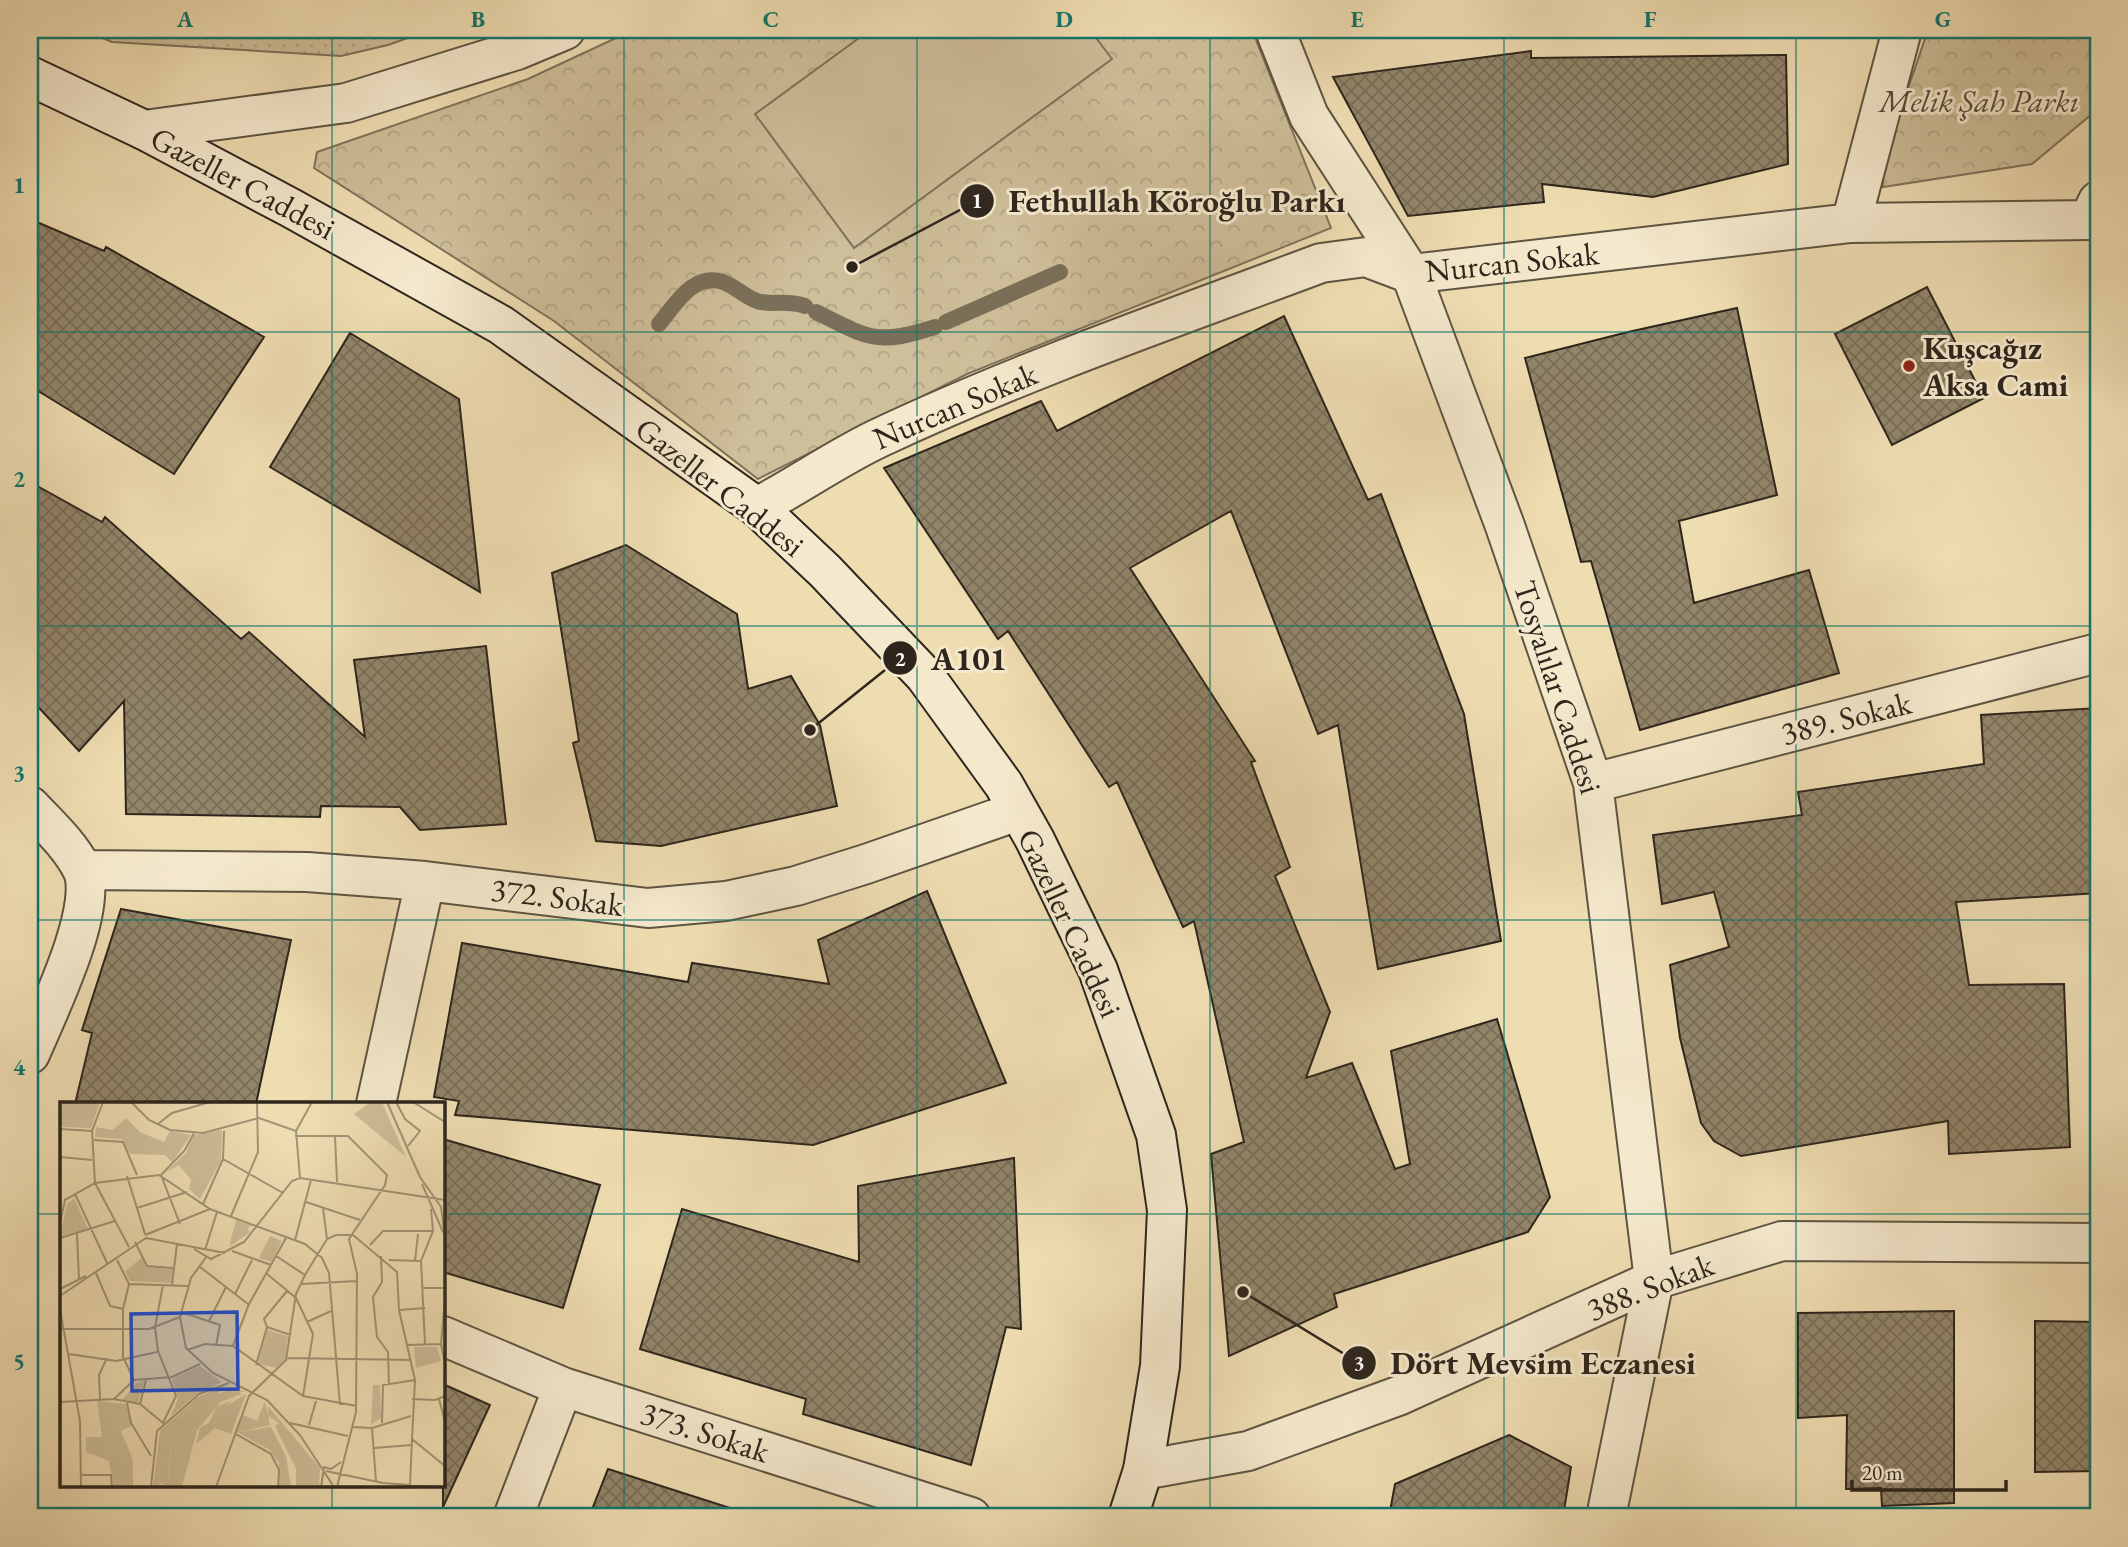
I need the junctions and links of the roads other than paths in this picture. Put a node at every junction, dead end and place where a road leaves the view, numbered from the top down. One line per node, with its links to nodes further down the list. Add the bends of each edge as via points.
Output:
1 (565, 30): 5 (street, via 517,50 346,103)
2 (1275, 30): 8 (street, Tosyalılar Caddesi, via 1309,116)
3 (1902, 30): 6 (street)
4 (30, 76): 5 (street, Gazeller Caddesi)
5 (144, 130): 9 (street, Gazeller Caddesi, via 501,325)
6 (1851, 223): 7 (street, Nurcan Sokak); 8 (street, Nurcan Sokak)
7 (2095, 223)
8 (1411, 274): 9 (street, Nurcan Sokak, via 1366,257 1321,263 916,421 824,466); 11 (street, Tosyalılar Caddesi, via 1505,526)
9 (757, 507): 13 (street, Gazeller Caddesi, via 925,676)
10 (2098, 653): 11 (street, 389. Sokak)
11 (1593, 783): 19 (street, Tosyalılar Caddesi)
12 (30, 806): 14 (street)
13 (1018, 811): 15 (street, 372. Sokak, via 819,879 726,901 648,908); 22 (street, Gazeller Caddesi, via 1098,970 1156,1135 1167,1210 1160,1366)
14 (83, 870): 15 (street, 372. Sokak, via 307,872); 16 (street, via 86,895 75,947)
15 (425, 881): 17 (street)
16 (30, 1054)
17 (376, 1102)
18 (2098, 1243): 19 (street, 388. Sokak, via 1782,1241)
19 (1654, 1280): 22 (street, 388. Sokak, via 1373,1405 1248,1451); 26 (street, Tosyalılar Caddesi)
20 (444, 1336): 21 (street, 373. Sokak)
21 (563, 1387): 23 (street); 24 (street, 373. Sokak)
22 (1143, 1470): 25 (street, Gazeller Caddesi)
23 (513, 1517)
24 (971, 1517)
25 (1128, 1517)
26 (1606, 1517)

